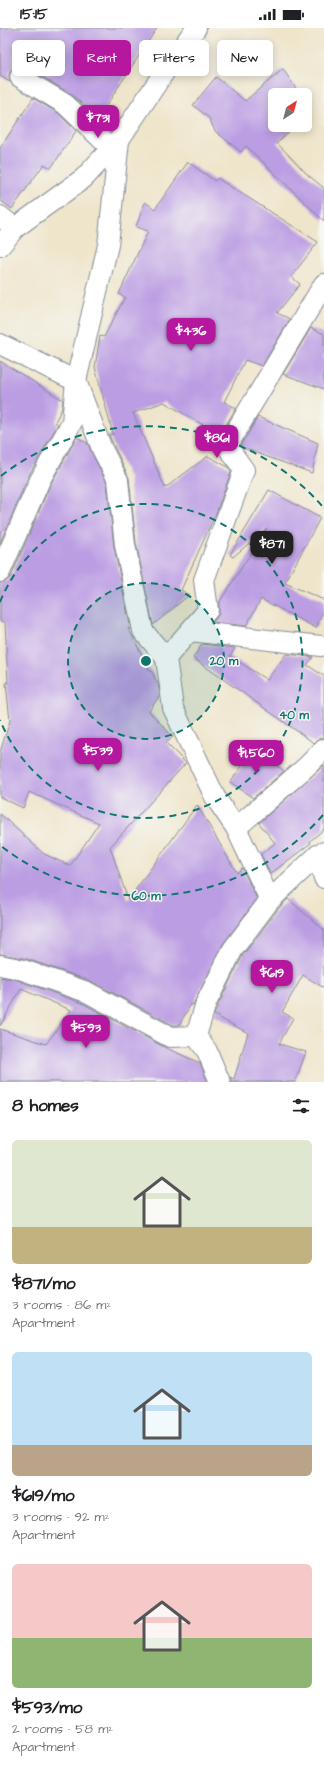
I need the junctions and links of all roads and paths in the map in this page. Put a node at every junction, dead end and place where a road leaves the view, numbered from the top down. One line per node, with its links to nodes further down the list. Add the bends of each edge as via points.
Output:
1 (196, 28): 3 (street)
2 (20, 77): 3 (street, via 65,104)
3 (115, 144): 4 (street, via 84,178); 8 (street, via 108,245)
4 (7, 222): 5 (street)
5 (0, 246)
6 (324, 284): 10 (street, via 227,446 244,470 204,580 208,610)
7 (0, 344): 8 (street)
8 (76, 381): 9 (street, via 72,422 40,480); 12 (street, via 102,449 118,480 125,545 143,632)
9 (0, 572)
10 (190, 631): 11 (street); 12 (street)
11 (321, 646)
12 (166, 658): 14 (street, via 173,708 215,797)
13 (324, 749): 14 (street)
14 (236, 828): 17 (street)
15 (321, 853): 16 (street); 17 (street)
16 (324, 878)
17 (270, 900): 19 (street, via 233,949 206,1003)
18 (0, 965): 19 (street, via 20,969 87,992 170,1036)
19 (196, 1036): 20 (street, via 207,1051)
20 (220, 1082)

